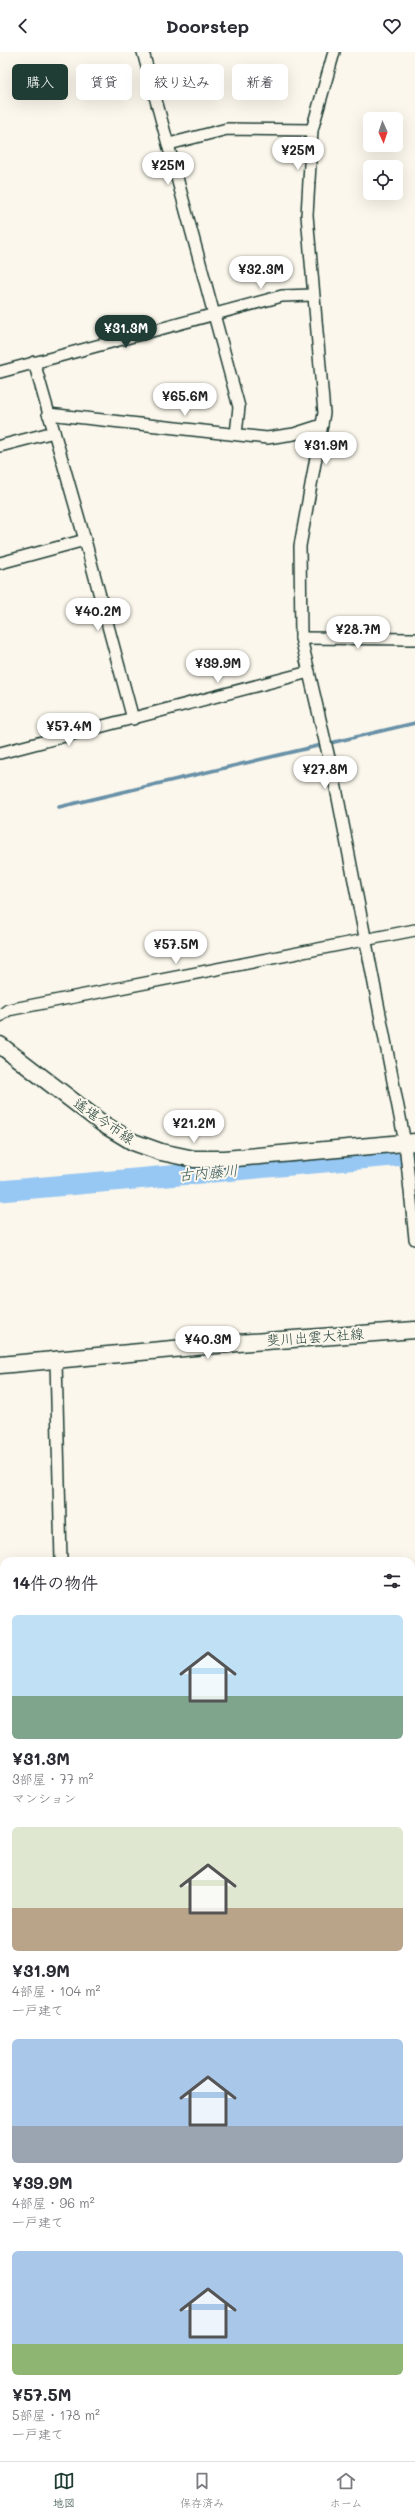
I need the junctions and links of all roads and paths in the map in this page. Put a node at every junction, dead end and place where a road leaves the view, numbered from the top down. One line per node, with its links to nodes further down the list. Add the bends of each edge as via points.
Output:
1 (142, 52): 4 (street)
2 (334, 52): 3 (street)
3 (312, 130): 4 (street, via 227,129); 5 (street, via 307,215)
4 (169, 144): 6 (street)
5 (313, 295): 6 (street, via 282,296); 10 (street, via 324,413)
6 (213, 314): 7 (street); 12 (street, via 240,407)
7 (34, 362): 8 (street); 9 (street)
8 (0, 372)
9 (48, 414): 11 (street); 12 (street)
10 (322, 425): 12 (street, via 294,434 267,438); 16 (street, via 300,546)
11 (54, 432): 13 (street); 14 (street)
12 (236, 434)
13 (0, 446)
14 (85, 540): 15 (street); 19 (street)
15 (0, 563)
16 (301, 638): 17 (street); 18 (street)
17 (415, 639)
18 (309, 672): 19 (street); 22 (street, via 336,788)
19 (132, 719): 20 (street)
20 (0, 753)
21 (415, 930): 22 (street)
22 (365, 939): 23 (street, via 8,1010); 25 (street)
23 (0, 1016)
24 (0, 1045): 25 (main road, 遙堪今市線, via 102,1124 133,1142 161,1152 194,1159 225,1159)
25 (410, 1142): 26 (street)
26 (415, 1239)
27 (415, 1330): 28 (main road, 斐川出雲大社線, via 238,1343)
28 (56, 1361): 29 (main road, 斐川出雲大社線); 30 (street)
29 (0, 1365)
30 (61, 1557)

